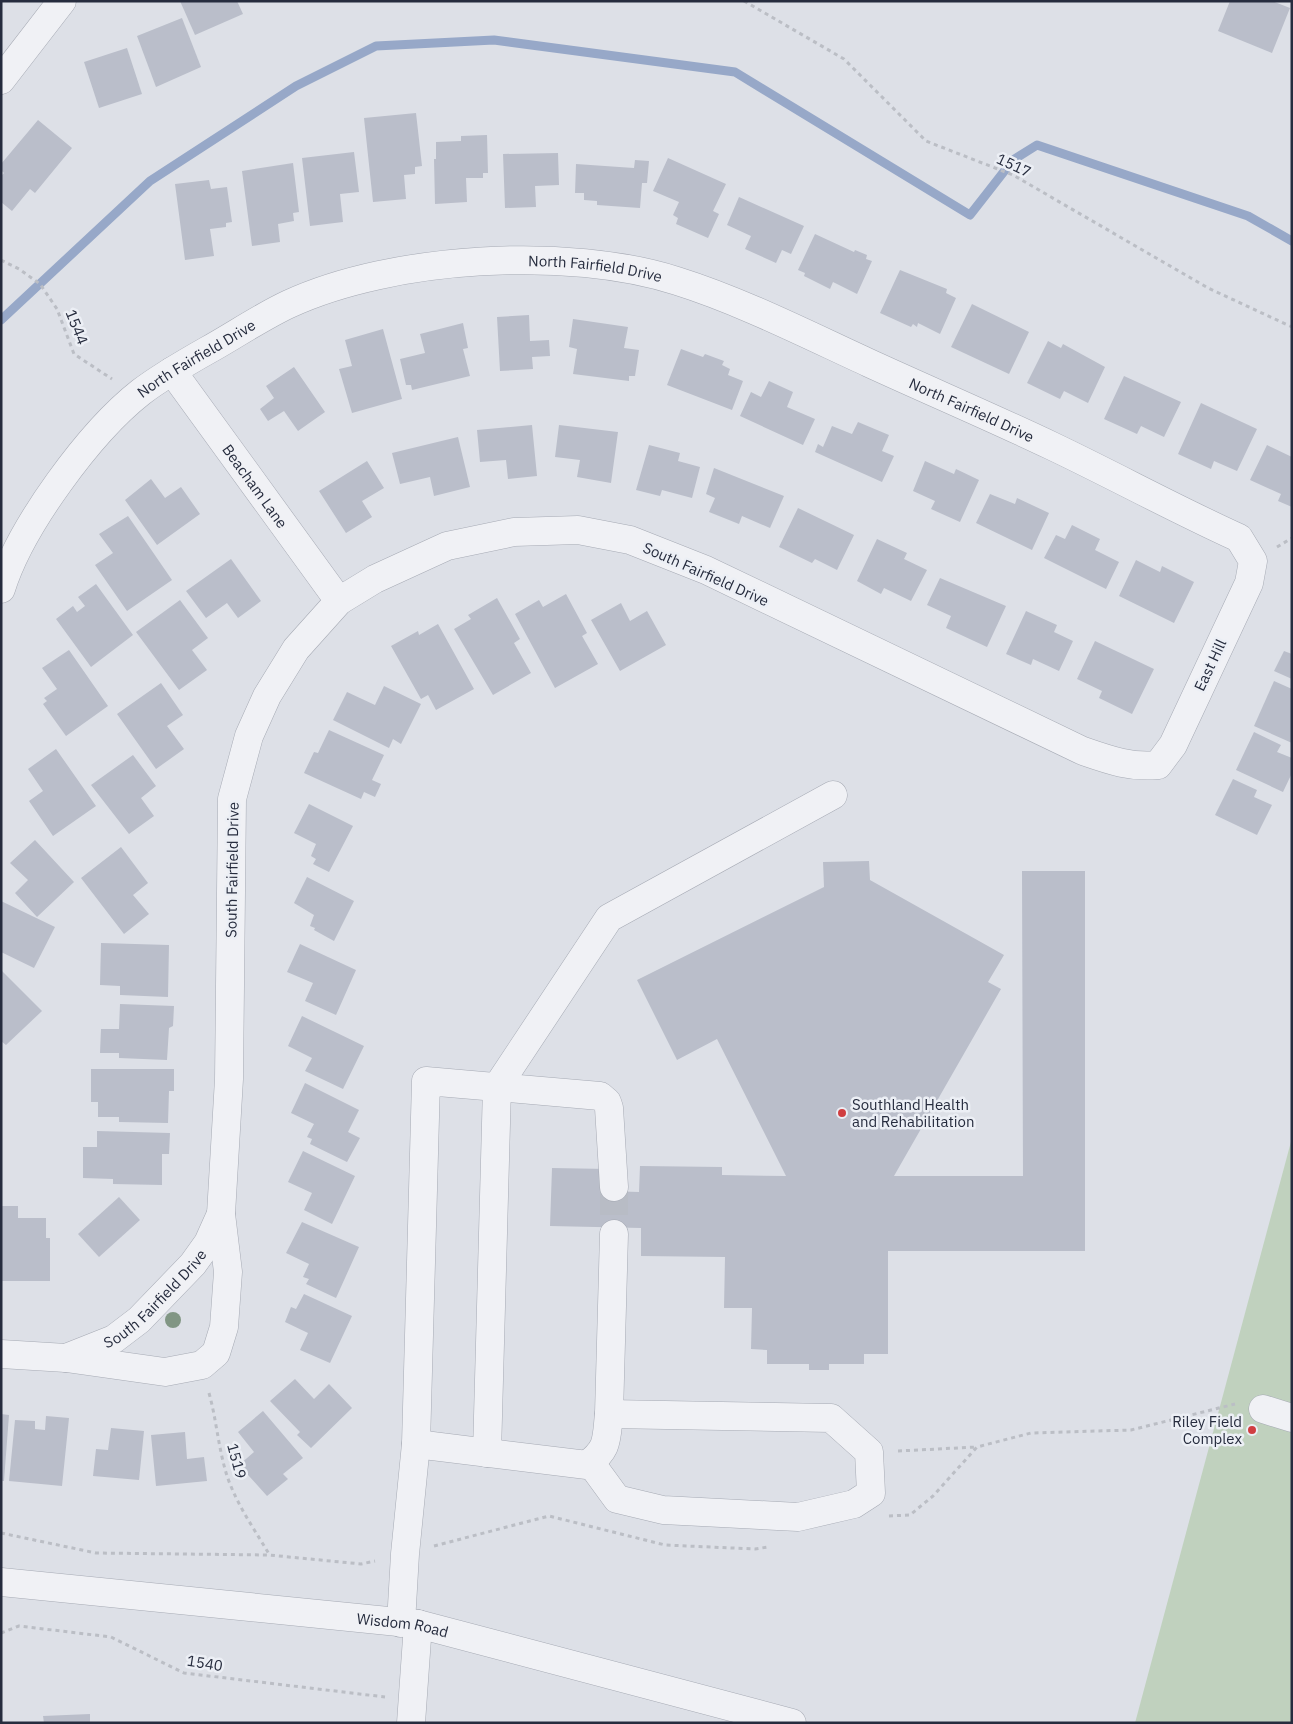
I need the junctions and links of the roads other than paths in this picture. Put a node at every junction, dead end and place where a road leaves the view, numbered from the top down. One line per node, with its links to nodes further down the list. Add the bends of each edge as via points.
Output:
1 (62, 1): 2 (street)
2 (1, 80)
3 (172, 370): 4 (street, North Fairfield Drive, via 289,304 346,284 416,268 505,261 596,264 677,281 818,340 1050,445 1239,538); 5 (street, North Fairfield Drive, via 140,393 94,439 61,480 37,514); 6 (street, Beacham Lane)
4 (1253, 561): 7 (street, East Hill, via 1249,583 1172,745)
5 (1, 589)
6 (339, 601): 7 (street, South Fairfield Drive, via 375,579 447,546 514,532 578,530 630,540 706,570 1083,751 1120,764); 11 (street, South Fairfield Drive, via 296,648 267,696 249,736 232,799 229,1079)
7 (1158, 766)
8 (833, 795): 9 (street, via 609,918)
9 (496, 1088): 10 (street, via 600,1096 607,1102); 18 (street, via 426,1081); 19 (street)
10 (614, 1187)
11 (220, 1214): 14 (street, South Fairfield Drive, via 208,1243 193,1264 139,1320 114,1339); 14 (street, South Fairfield Drive, via 228,1272 224,1328 216,1353 202,1365 165,1372)
12 (614, 1234): 16 (street)
13 (1, 1354): 14 (street, South Fairfield Drive)
14 (66, 1358)
15 (1263, 1410): 17 (street)
16 (609, 1414): 20 (street, via 606,1440 599,1457); 20 (street, via 831,1418 869,1452 871,1493 854,1504 798,1517 663,1510 617,1499)
17 (1292, 1418)
18 (416, 1444): 19 (street); 22 (street, via 405,1554)
19 (487, 1452): 20 (street, via 586,1465)
20 (590, 1462)
21 (1, 1582): 22 (street, Wisdom Road)
22 (410, 1623): 23 (street); 24 (street, Wisdom Road)
23 (412, 1712)
24 (792, 1723)

